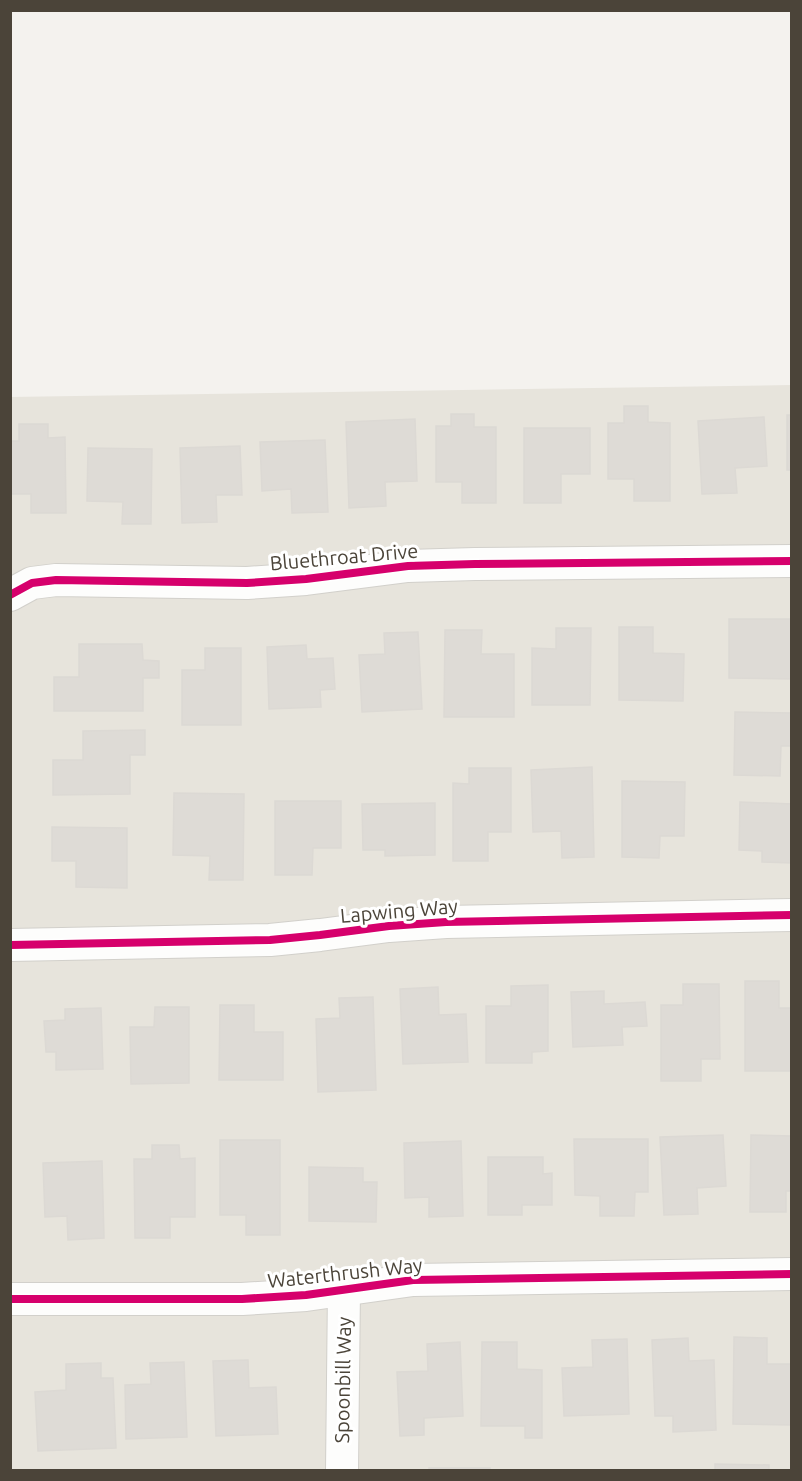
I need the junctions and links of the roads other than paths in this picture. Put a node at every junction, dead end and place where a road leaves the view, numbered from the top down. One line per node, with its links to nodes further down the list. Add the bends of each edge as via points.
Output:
1 (792, 561): 2 (street, Bluethroat Drive, via 408,566 247,583 56,580 32,583)
2 (10, 595)
3 (792, 915): 4 (street, Lapwing Way, via 446,922 270,940)
4 (10, 945)
5 (792, 1274): 6 (street, Waterthrush Way, via 413,1280)
6 (344, 1289): 7 (street, Waterthrush Way, via 242,1299); 8 (street, Spoonbill Way)
7 (10, 1299)
8 (342, 1470)

